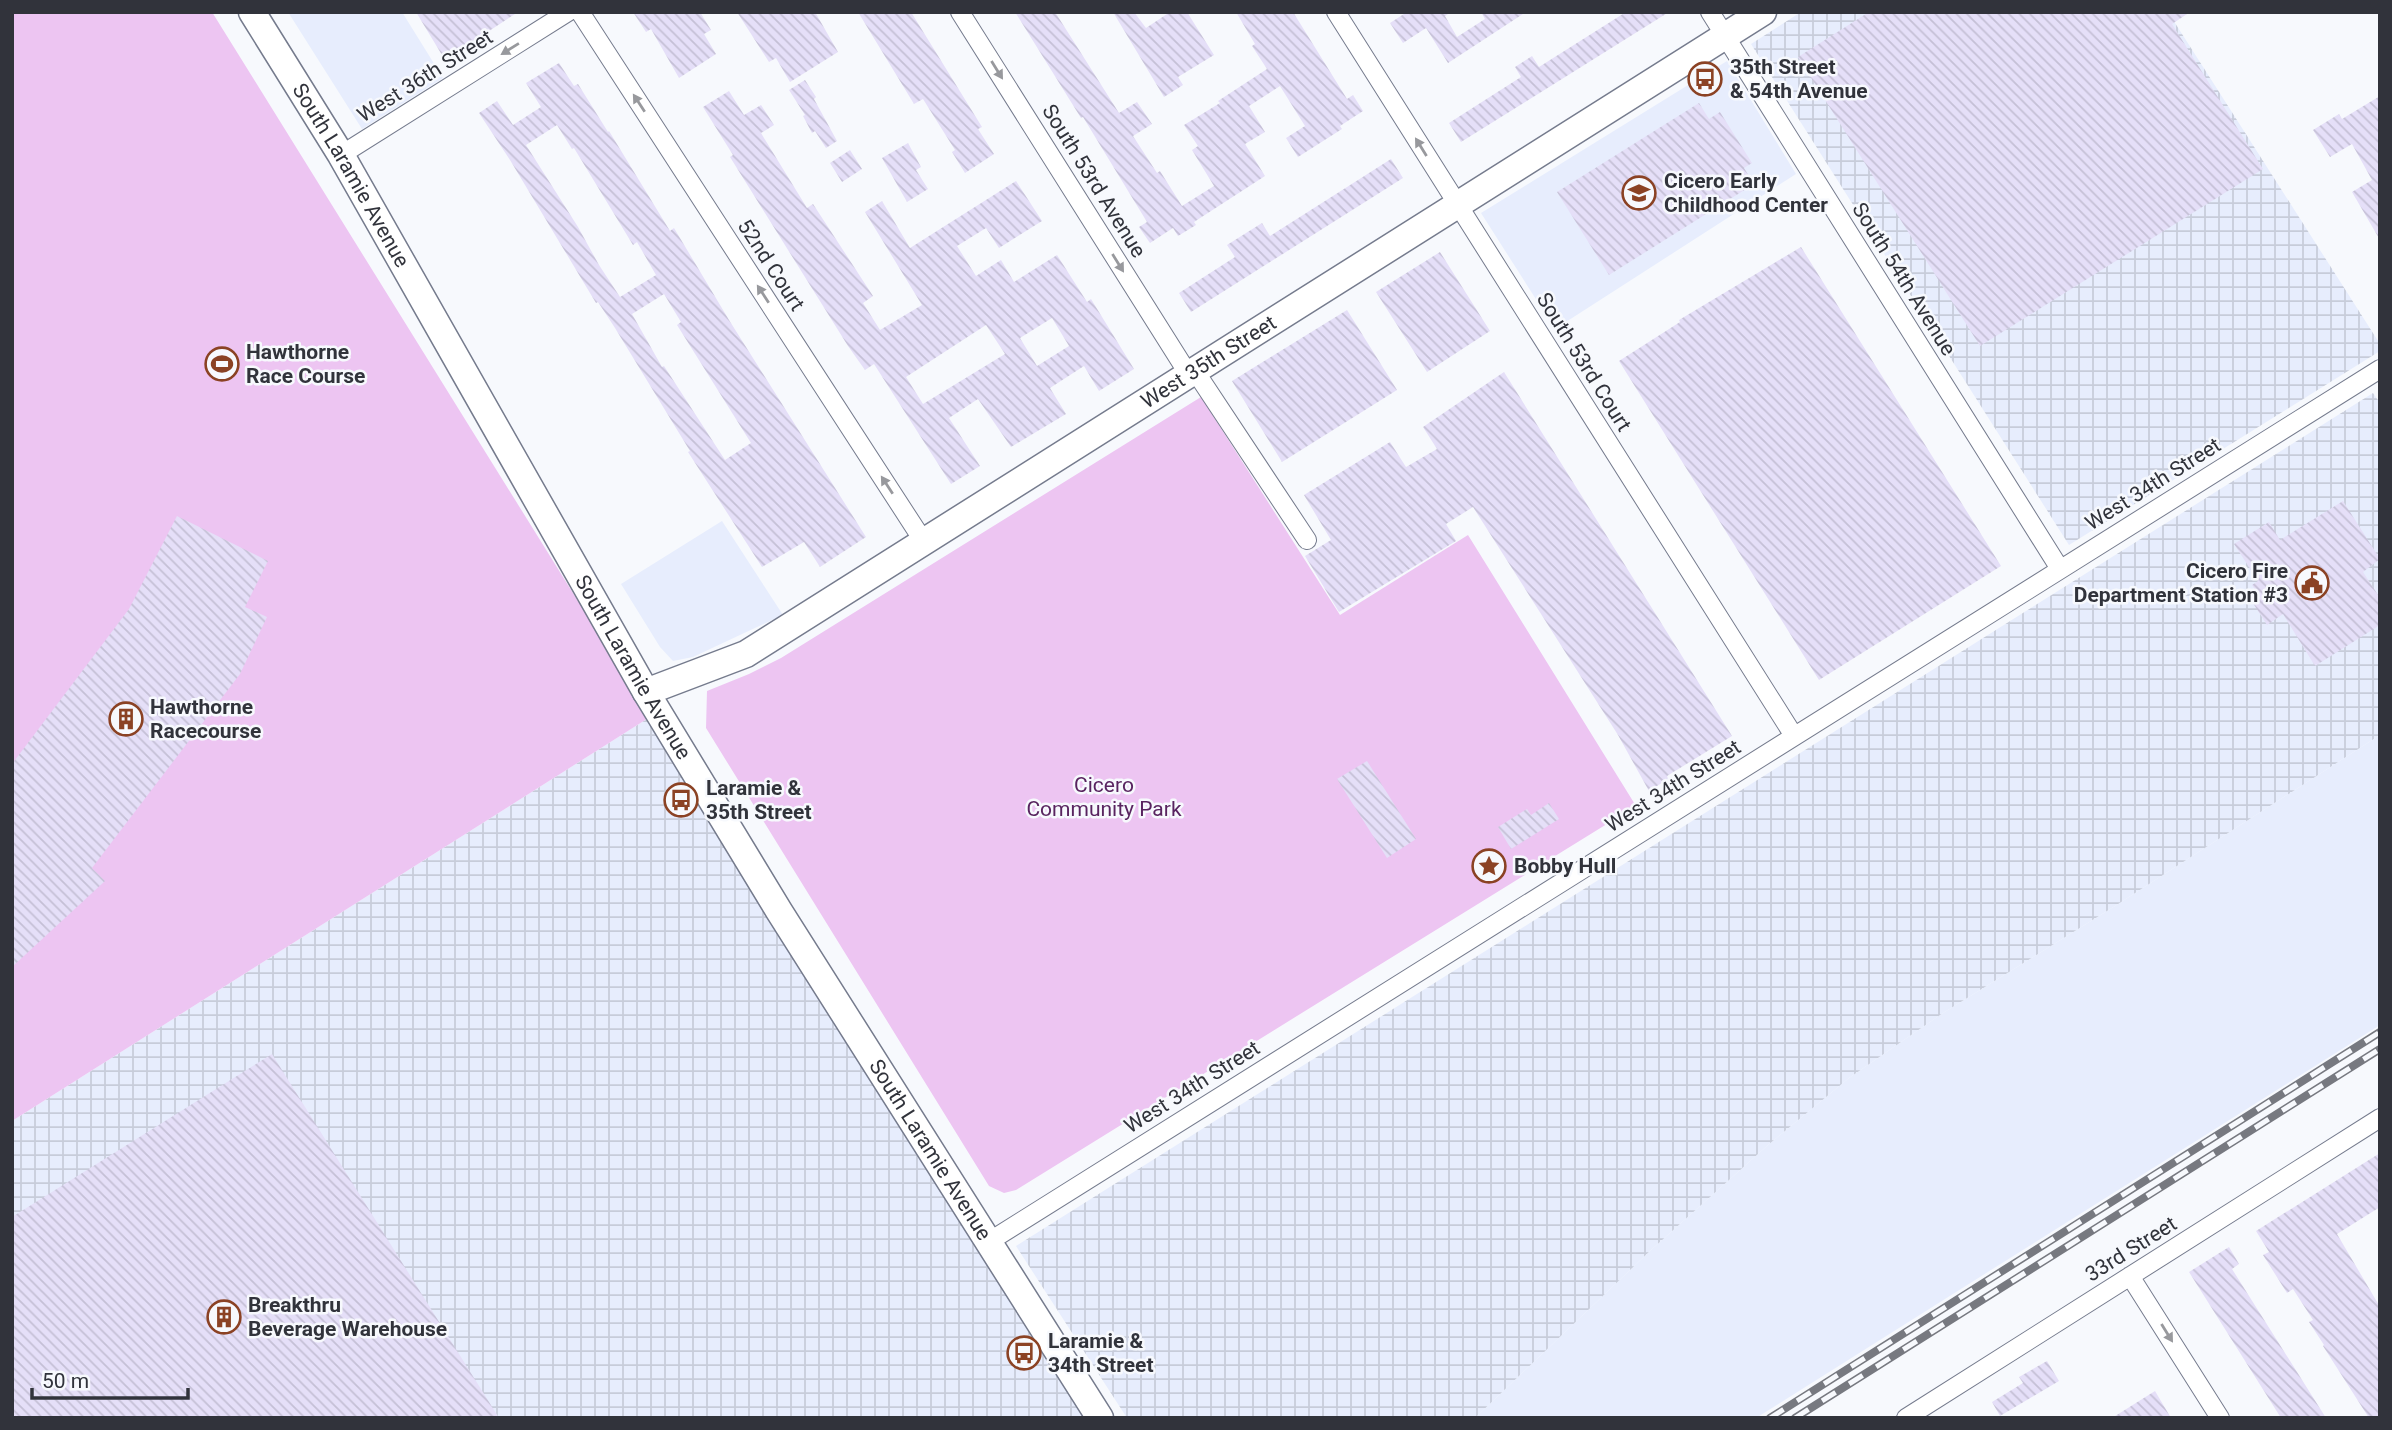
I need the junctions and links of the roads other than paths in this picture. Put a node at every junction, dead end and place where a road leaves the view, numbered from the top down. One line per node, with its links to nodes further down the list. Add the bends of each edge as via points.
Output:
1 (252, 12): 9 (main road, South Laramie Avenue)
2 (568, 12): 9 (street, West 36th Street, one-way to 9)
3 (580, 12): 14 (street, 52nd Court, one-way to 3)
4 (960, 12): 12 (street, South 53rd Avenue, one-way to 12)
5 (1336, 12): 10 (street, South 53rd Court, one-way to 5)
6 (1710, 12): 8 (street, South 54th Avenue)
7 (1763, 12): 8 (main road, West 35th Street)
8 (1725, 36): 10 (main road, West 35th Street); 15 (street, South 54th Avenue)
9 (341, 155): 16 (main road, South Laramie Avenue)
10 (1457, 205): 12 (main road, West 35th Street); 17 (street, South 53rd Court)
11 (2380, 369): 15 (street, West 34th Street)
12 (1192, 373): 13 (street, South 53rd Avenue); 14 (main road, West 35th Street)
13 (1307, 540)
14 (924, 542): 16 (main road, West 35th Street, via 746,654)
15 (2060, 569): 17 (street, West 34th Street)
16 (646, 692): 19 (main road, South Laramie Avenue, via 779,911)
17 (1794, 736): 19 (street, West 34th Street)
18 (2380, 1118): 20 (street, 33rd Street)
19 (990, 1241): 21 (main road, South Laramie Avenue)
20 (2130, 1276): 22 (street, 33rd Street); 23 (street, one-way to 23)
21 (1100, 1418)
22 (1906, 1418)
23 (2220, 1418)

